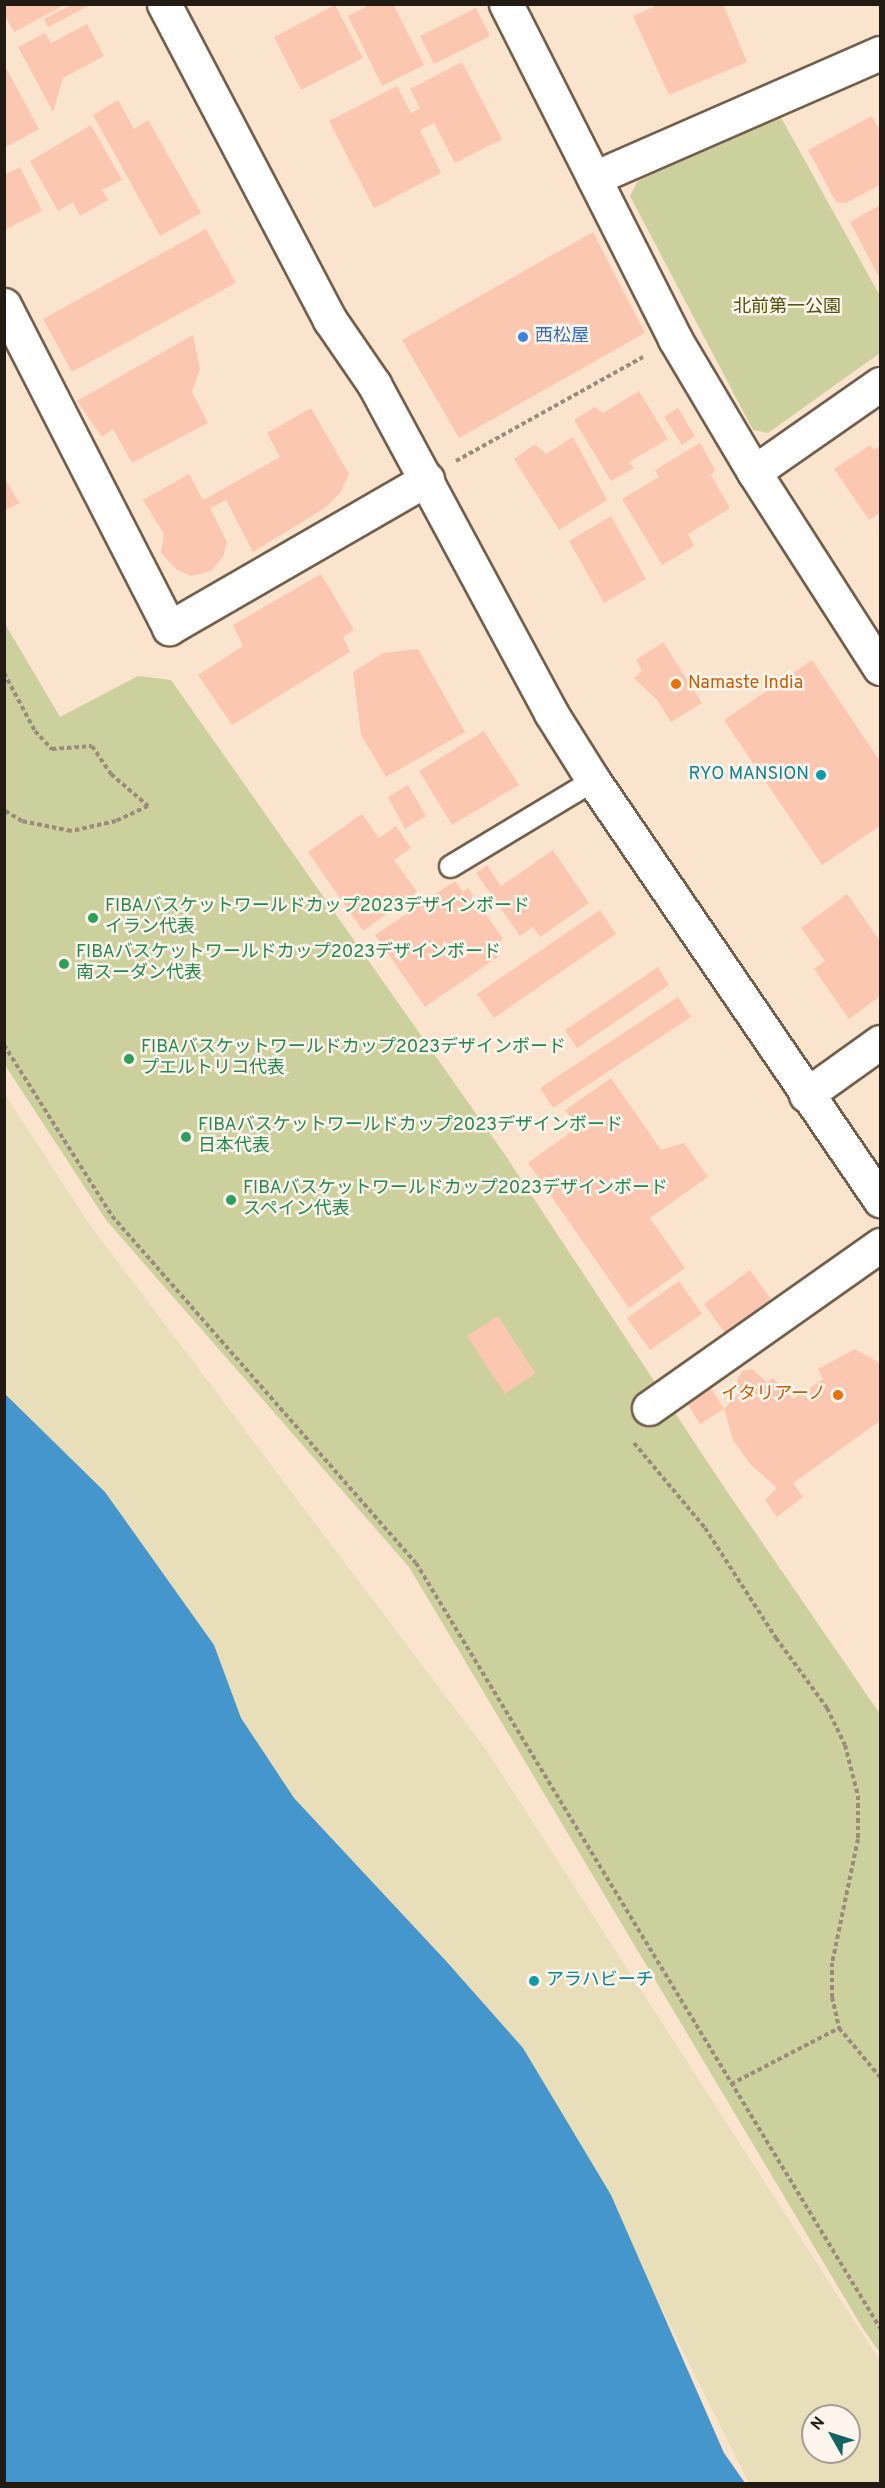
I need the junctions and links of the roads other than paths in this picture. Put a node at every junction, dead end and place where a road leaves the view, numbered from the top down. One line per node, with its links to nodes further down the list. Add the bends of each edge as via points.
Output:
1 (164, 4): 8 (street, via 330,320 374,384)
2 (506, 4): 4 (street)
3 (880, 52): 4 (street)
4 (594, 178): 7 (street, via 675,339)
5 (4, 305): 8 (street, via 169,628)
6 (880, 384): 7 (street)
7 (754, 472): 9 (street)
8 (427, 479): 10 (street, via 551,713)
9 (880, 668)
10 (593, 780): 11 (lane); 13 (street)
11 (450, 866)
12 (880, 1042): 13 (street)
13 (806, 1095): 14 (street)
14 (880, 1200)
15 (880, 1245): 16 (street)
16 (648, 1408)

